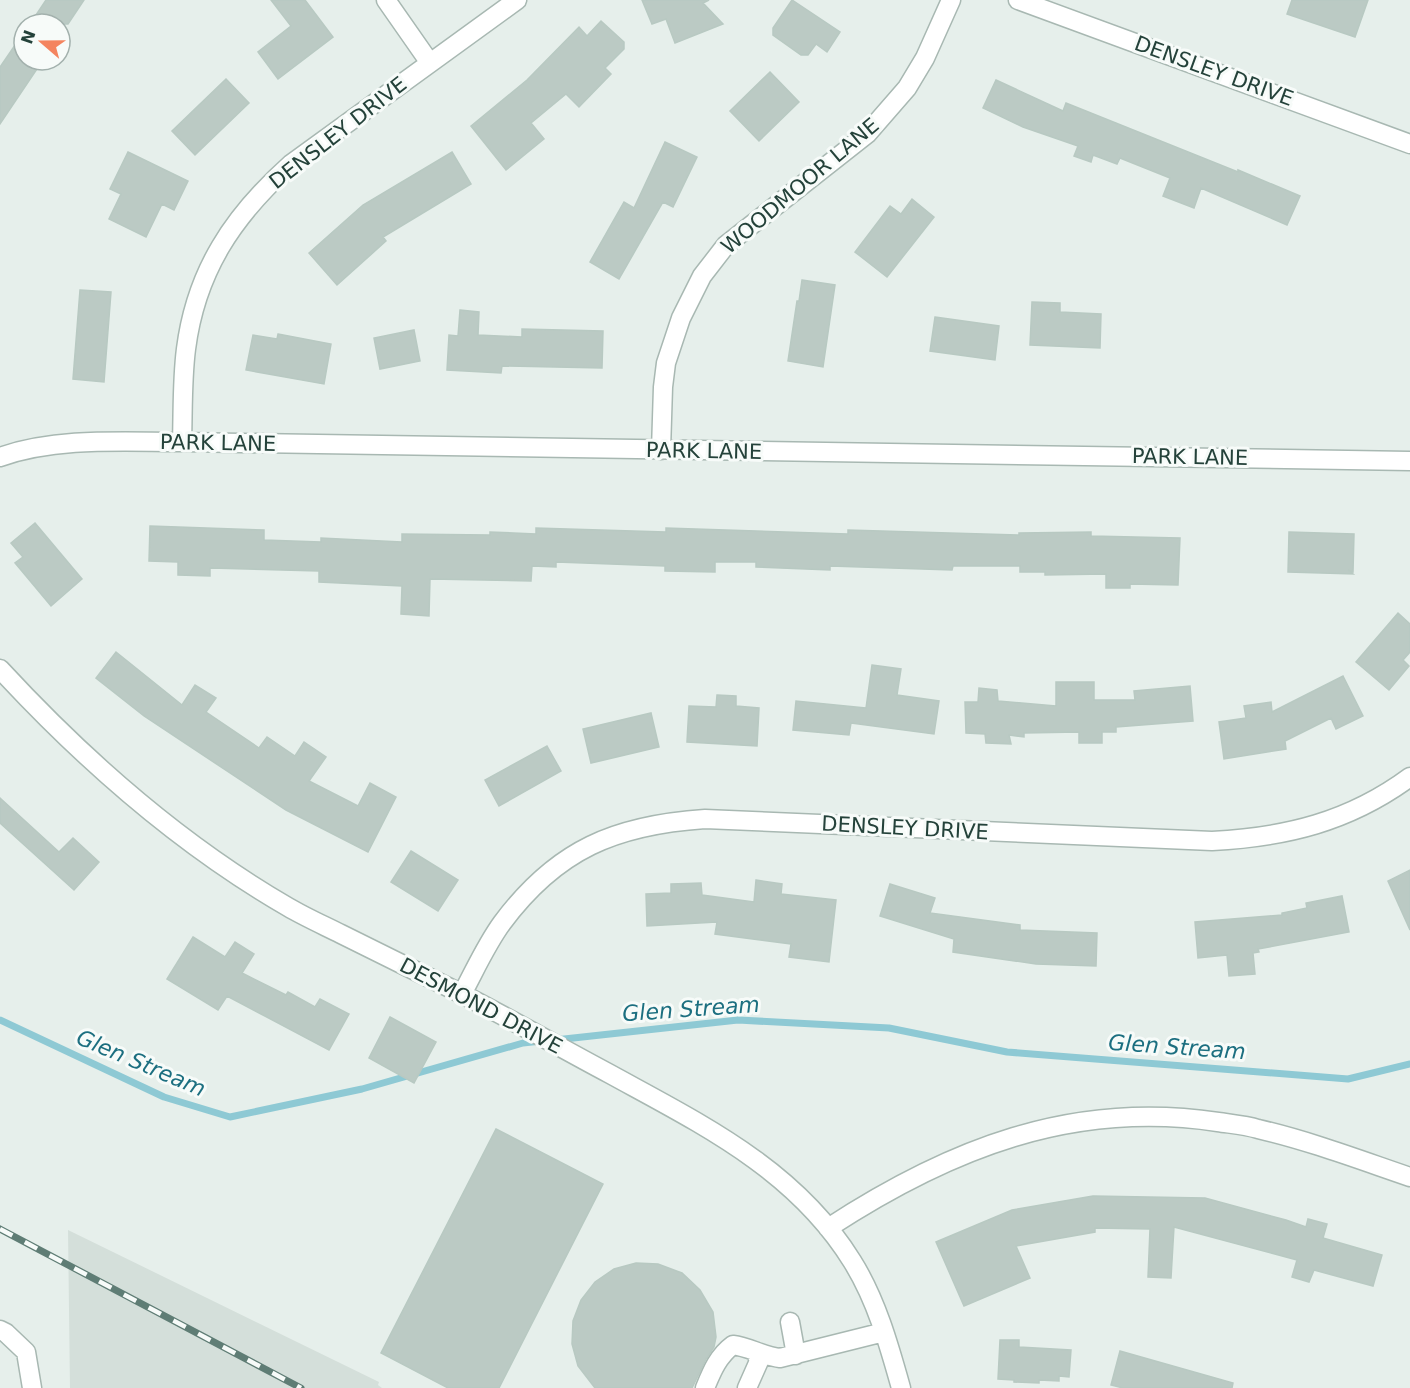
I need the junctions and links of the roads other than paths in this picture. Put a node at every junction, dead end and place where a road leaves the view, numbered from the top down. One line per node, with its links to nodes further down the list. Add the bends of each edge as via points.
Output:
1 (386, 0): 5 (street)
2 (517, 0): 5 (street, DENSLEY DRIVE)
3 (951, 0): 8 (street, WOODMOOR LANE, via 926,58 867,134 726,245 702,276 681,318 666,363)
4 (1018, 0): 6 (street, DENSLEY DRIVE)
5 (430, 63): 7 (street, DENSLEY DRIVE, via 291,164 235,223 208,270 191,322)
6 (1410, 144)
7 (182, 442): 8 (street, PARK LANE); 9 (street, PARK LANE, via 68,444)
8 (661, 450): 10 (street, PARK LANE)
9 (0, 457)
10 (1410, 461)
11 (0, 669): 13 (street, DESMOND DRIVE, via 105,775 205,853 289,908)
12 (1410, 777): 13 (street, DENSLEY DRIVE, via 1342,816 1300,829 1212,841 705,819 632,828 550,870 502,924)
13 (462, 994): 15 (street, DESMOND DRIVE, via 735,1144 775,1174)
14 (1410, 1177): 15 (street, via 1256,1128 1148,1116 1085,1120 1024,1133 972,1151 862,1205)
15 (828, 1228): 18 (street, DESMOND DRIVE, via 852,1261)
16 (790, 1322): 20 (street)
17 (0, 1330): 21 (street, via 26,1352)
18 (884, 1332): 20 (street); 24 (street, DESMOND DRIVE)
19 (756, 1353): 20 (street, via 780,1358); 22 (street, via 733,1345 724,1351); 23 (street, via 759,1361)
20 (796, 1355)
21 (32, 1388)
22 (705, 1388)
23 (747, 1388)
24 (901, 1388)

